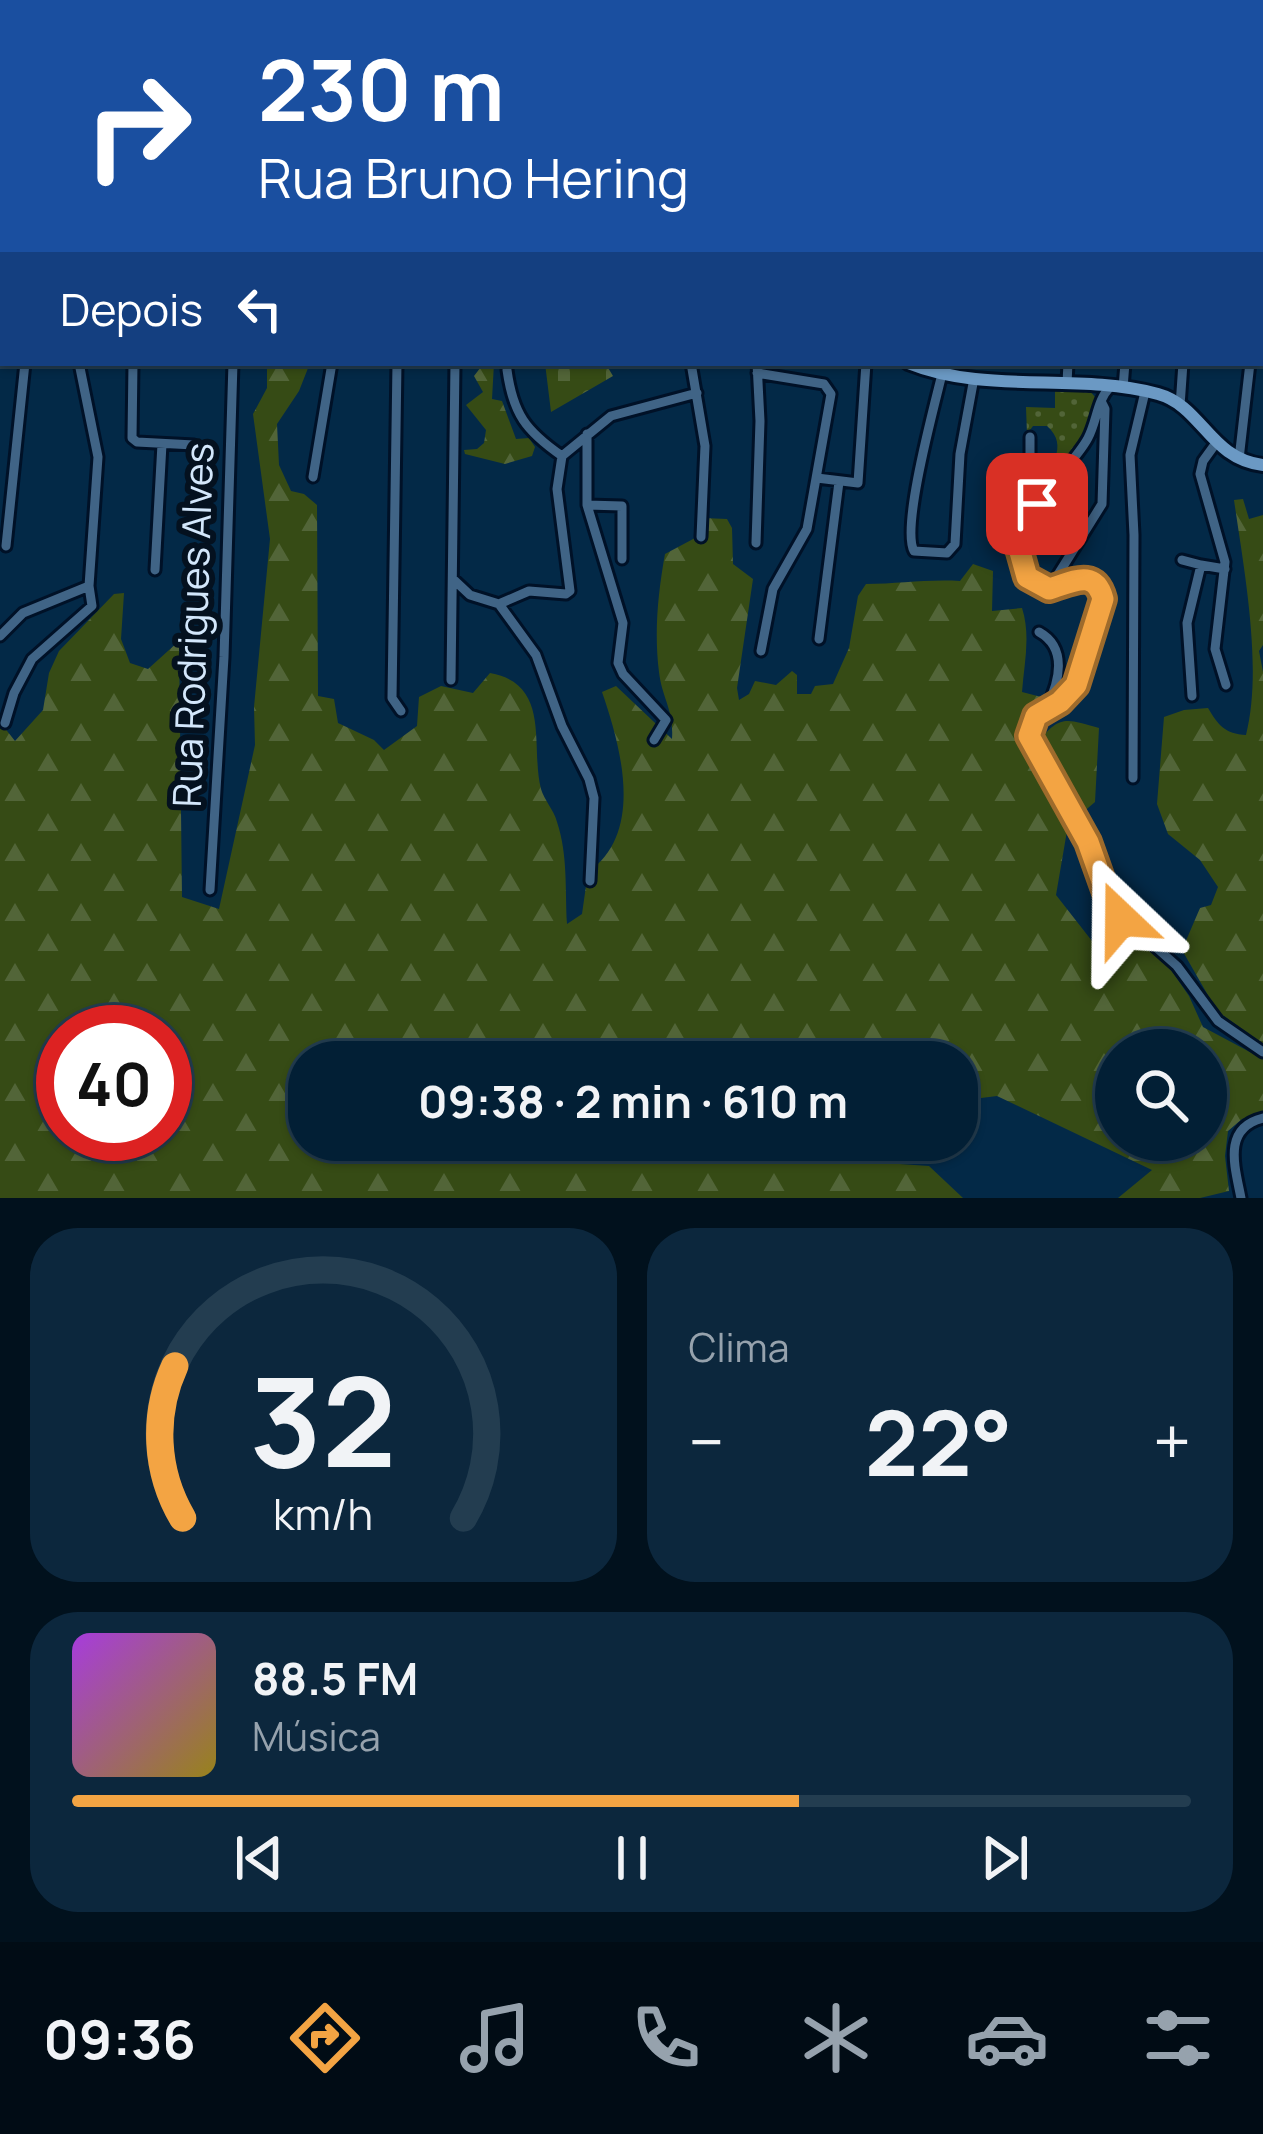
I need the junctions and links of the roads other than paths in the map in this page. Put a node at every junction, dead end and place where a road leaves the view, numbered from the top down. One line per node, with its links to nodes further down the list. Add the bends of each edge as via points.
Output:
1 (25, 366): 40 (street)
2 (80, 366): 47 (street, via 98,458)
3 (133, 366): 25 (street, via 132,438)
4 (233, 366): 65 (street, Rua Rodrigues Alves)
5 (332, 366): 31 (street)
6 (397, 366): 60 (street, via 392,698)
7 (455, 366): 46 (street)
8 (692, 366): 20 (street)
9 (866, 366): 33 (street, via 858,483)
10 (922, 366): 17 (main road)
11 (1068, 366): 18 (street)
12 (1123, 366): 21 (street)
13 (1183, 366): 22 (street)
14 (1250, 366): 29 (street)
15 (757, 368): 32 (street, via 830,388); 39 (street)
16 (507, 370): 28 (street, via 511,403)
17 (956, 373): 17 (street, via 955,544 947,553 914,551 918,478); 18 (main road)
18 (1067, 383): 21 (main road)
19 (1144, 392): 21 (main road); 22 (main road); 63 (street, via 1130,455)
20 (697, 393): 23 (street, via 611,416); 38 (street, via 705,446)
21 (1109, 394): 35 (street, via 1088,438); 48 (street, via 1102,504)
22 (1180, 406): 26 (main road)
23 (587, 434): 28 (street); 36 (street)
24 (1030, 437): 34 (street)
25 (162, 443): 27 (street); 45 (street)
26 (1216, 443): 29 (main road); 44 (street, via 1200,474)
27 (194, 445)
28 (562, 456): 49 (street, via 557,489 570,591 530,591)
29 (1239, 460): 30 (main road)
30 (1263, 465)
31 (313, 477)
32 (817, 478): 33 (street); 55 (street, via 802,542 773,589)
33 (839, 482): 53 (street)
34 (1029, 485): 35 (street); 37 (street, via 1008,488)
35 (1037, 504): 48 (street, via 1018,555 1031,581)
36 (587, 505): 41 (street, via 622,506); 62 (street, via 623,623 618,663 667,720)
37 (1000, 527)
38 (700, 537)
39 (756, 543)
40 (6, 546)
41 (622, 559)
42 (1182, 560): 43 (street)
43 (1201, 565): 44 (street); 58 (street, via 1187,623)
44 (1225, 568): 57 (street, via 1216,649)
45 (155, 570)
46 (452, 579): 49 (street); 56 (street)
47 (89, 586): 50 (street); 61 (street, via 92,606 32,659)
48 (1049, 589): 59 (street, via 1088,579 1103,599 1076,685)
49 (499, 604): 64 (street, via 536,655 590,779)
50 (13, 624): 52 (street); 54 (street)
51 (1039, 632): 59 (street, via 1051,640 1059,670)
52 (0, 636)
53 (819, 639)
54 (0, 648)
55 (761, 651)
56 (451, 680)
57 (1226, 685)
58 (1192, 696)
59 (1046, 710): 66 (street, via 1032,720 1029,736 1088,842 1112,906 1178,966 1218,1021)
60 (400, 711)
61 (5, 723)
62 (654, 740)
63 (1133, 778)
64 (590, 881)
65 (211, 890)
66 (1263, 1052)
67 (1263, 1118): 68 (street, via 1234,1142)
68 (1241, 1198)

